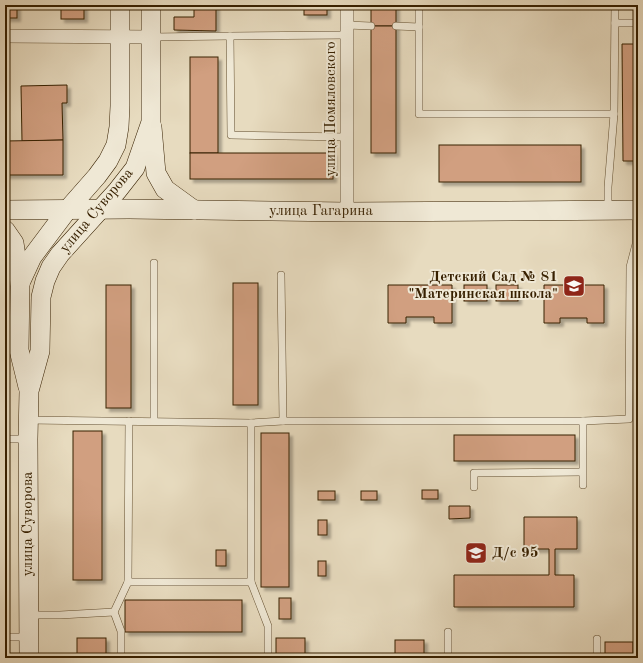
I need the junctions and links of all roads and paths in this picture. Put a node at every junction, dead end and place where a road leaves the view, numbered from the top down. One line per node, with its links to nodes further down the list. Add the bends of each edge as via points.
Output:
1 (120, 5): 15 (main road, улица Суворова)
2 (151, 5): 14 (main road, улица Суворова)
3 (347, 5): 11 (street, улица Помяловского)
4 (419, 5): 10 (lane)
5 (615, 5): 6 (lane)
6 (615, 23): 7 (lane); 16 (lane)
7 (638, 23)
8 (371, 26): 11 (lane)
9 (396, 26): 10 (lane)
10 (419, 27): 16 (lane, via 419,114)
11 (346, 30): 13 (lane); 18 (street, улица Помяловского)
12 (5, 36): 15 (street)
13 (230, 36): 14 (lane); 18 (lane, via 231,136)
14 (151, 37): 15 (street); 17 (main road, улица Суворова)
15 (120, 38): 19 (main road, улица Суворова, via 120,106 116,145 98,176)
16 (614, 114): 23 (lane)
17 (151, 122): 20 (main road, улица Суворова, via 135,168); 22 (main road, via 156,173 165,189)
18 (347, 138): 25 (street, улица Помяловского)
19 (68, 209): 20 (main road, улица Гагарина); 21 (main road, улица Гагарина); 29 (main road, улица Суворова, via 32,257)
20 (100, 209): 22 (main road, улица Гагарина); 30 (main road, улица Суворова, via 60,254 45,281 40,351)
21 (5, 210)
22 (194, 210): 25 (main road, улица Гагарина)
23 (608, 210): 24 (main road, улица Гагарина); 25 (main road, улица Гагарина)
24 (637, 210): 34 (lane, via 636,244 630,267 629,420)
25 (347, 212)
26 (5, 230): 29 (main road, улица Суворова, via 14,243)
27 (154, 263): 33 (lane)
28 (281, 275): 35 (lane)
29 (20, 283): 30 (main road, улица Суворова, via 19,350)
30 (29, 391): 31 (main road, улица Суворова)
31 (28, 420): 32 (lane); 38 (main road, улица Суворова)
32 (129, 421): 33 (lane); 42 (lane)
33 (154, 421): 36 (lane)
34 (583, 421): 35 (lane); 39 (lane)
35 (283, 422): 36 (lane)
36 (251, 423): 43 (lane)
37 (5, 439): 38 (lane)
38 (28, 439): 45 (main road, улица Суворова)
39 (582, 472): 40 (lane); 41 (lane, via 474,473)
40 (583, 485)
41 (474, 487)
42 (128, 582): 43 (lane); 44 (lane)
43 (251, 582): 52 (lane, via 268,626)
44 (114, 612): 45 (lane); 51 (lane, via 121,631)
45 (29, 615): 48 (main road, улица Суворова)
46 (448, 632): 53 (lane)
47 (5, 637): 48 (lane)
48 (29, 637): 50 (main road, улица Суворова)
49 (597, 639): 54 (lane)
50 (29, 658)
51 (121, 658)
52 (268, 658)
53 (448, 658)
54 (597, 658)

